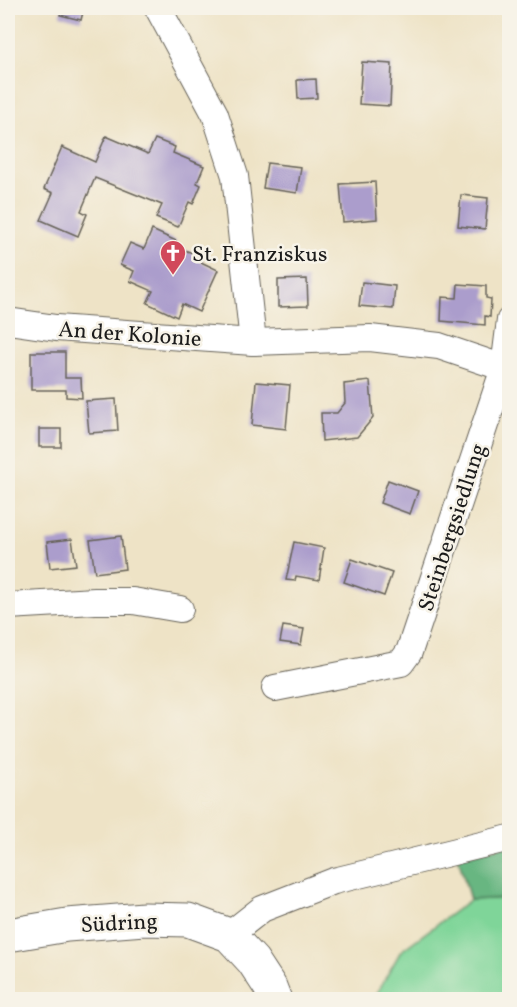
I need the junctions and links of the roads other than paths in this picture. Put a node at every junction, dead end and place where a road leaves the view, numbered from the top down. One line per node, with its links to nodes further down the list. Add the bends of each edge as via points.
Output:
1 (158, 8): 4 (street, via 215,114 235,176)
2 (510, 320): 5 (street, Steinbergsiedlung)
3 (8, 321): 4 (street, An der Kolonie)
4 (254, 342): 5 (street, via 370,338 439,346)
5 (507, 369): 8 (street, Steinbergsiedlung, via 409,652 401,663)
6 (8, 606): 7 (street, via 133,601)
7 (180, 609)
8 (275, 688)
9 (510, 838): 11 (street, via 334,881 262,909)
10 (8, 935): 11 (main road, Südring, via 67,924 144,919 188,920)
11 (229, 935): 12 (main road, via 253,962)
12 (275, 999)

